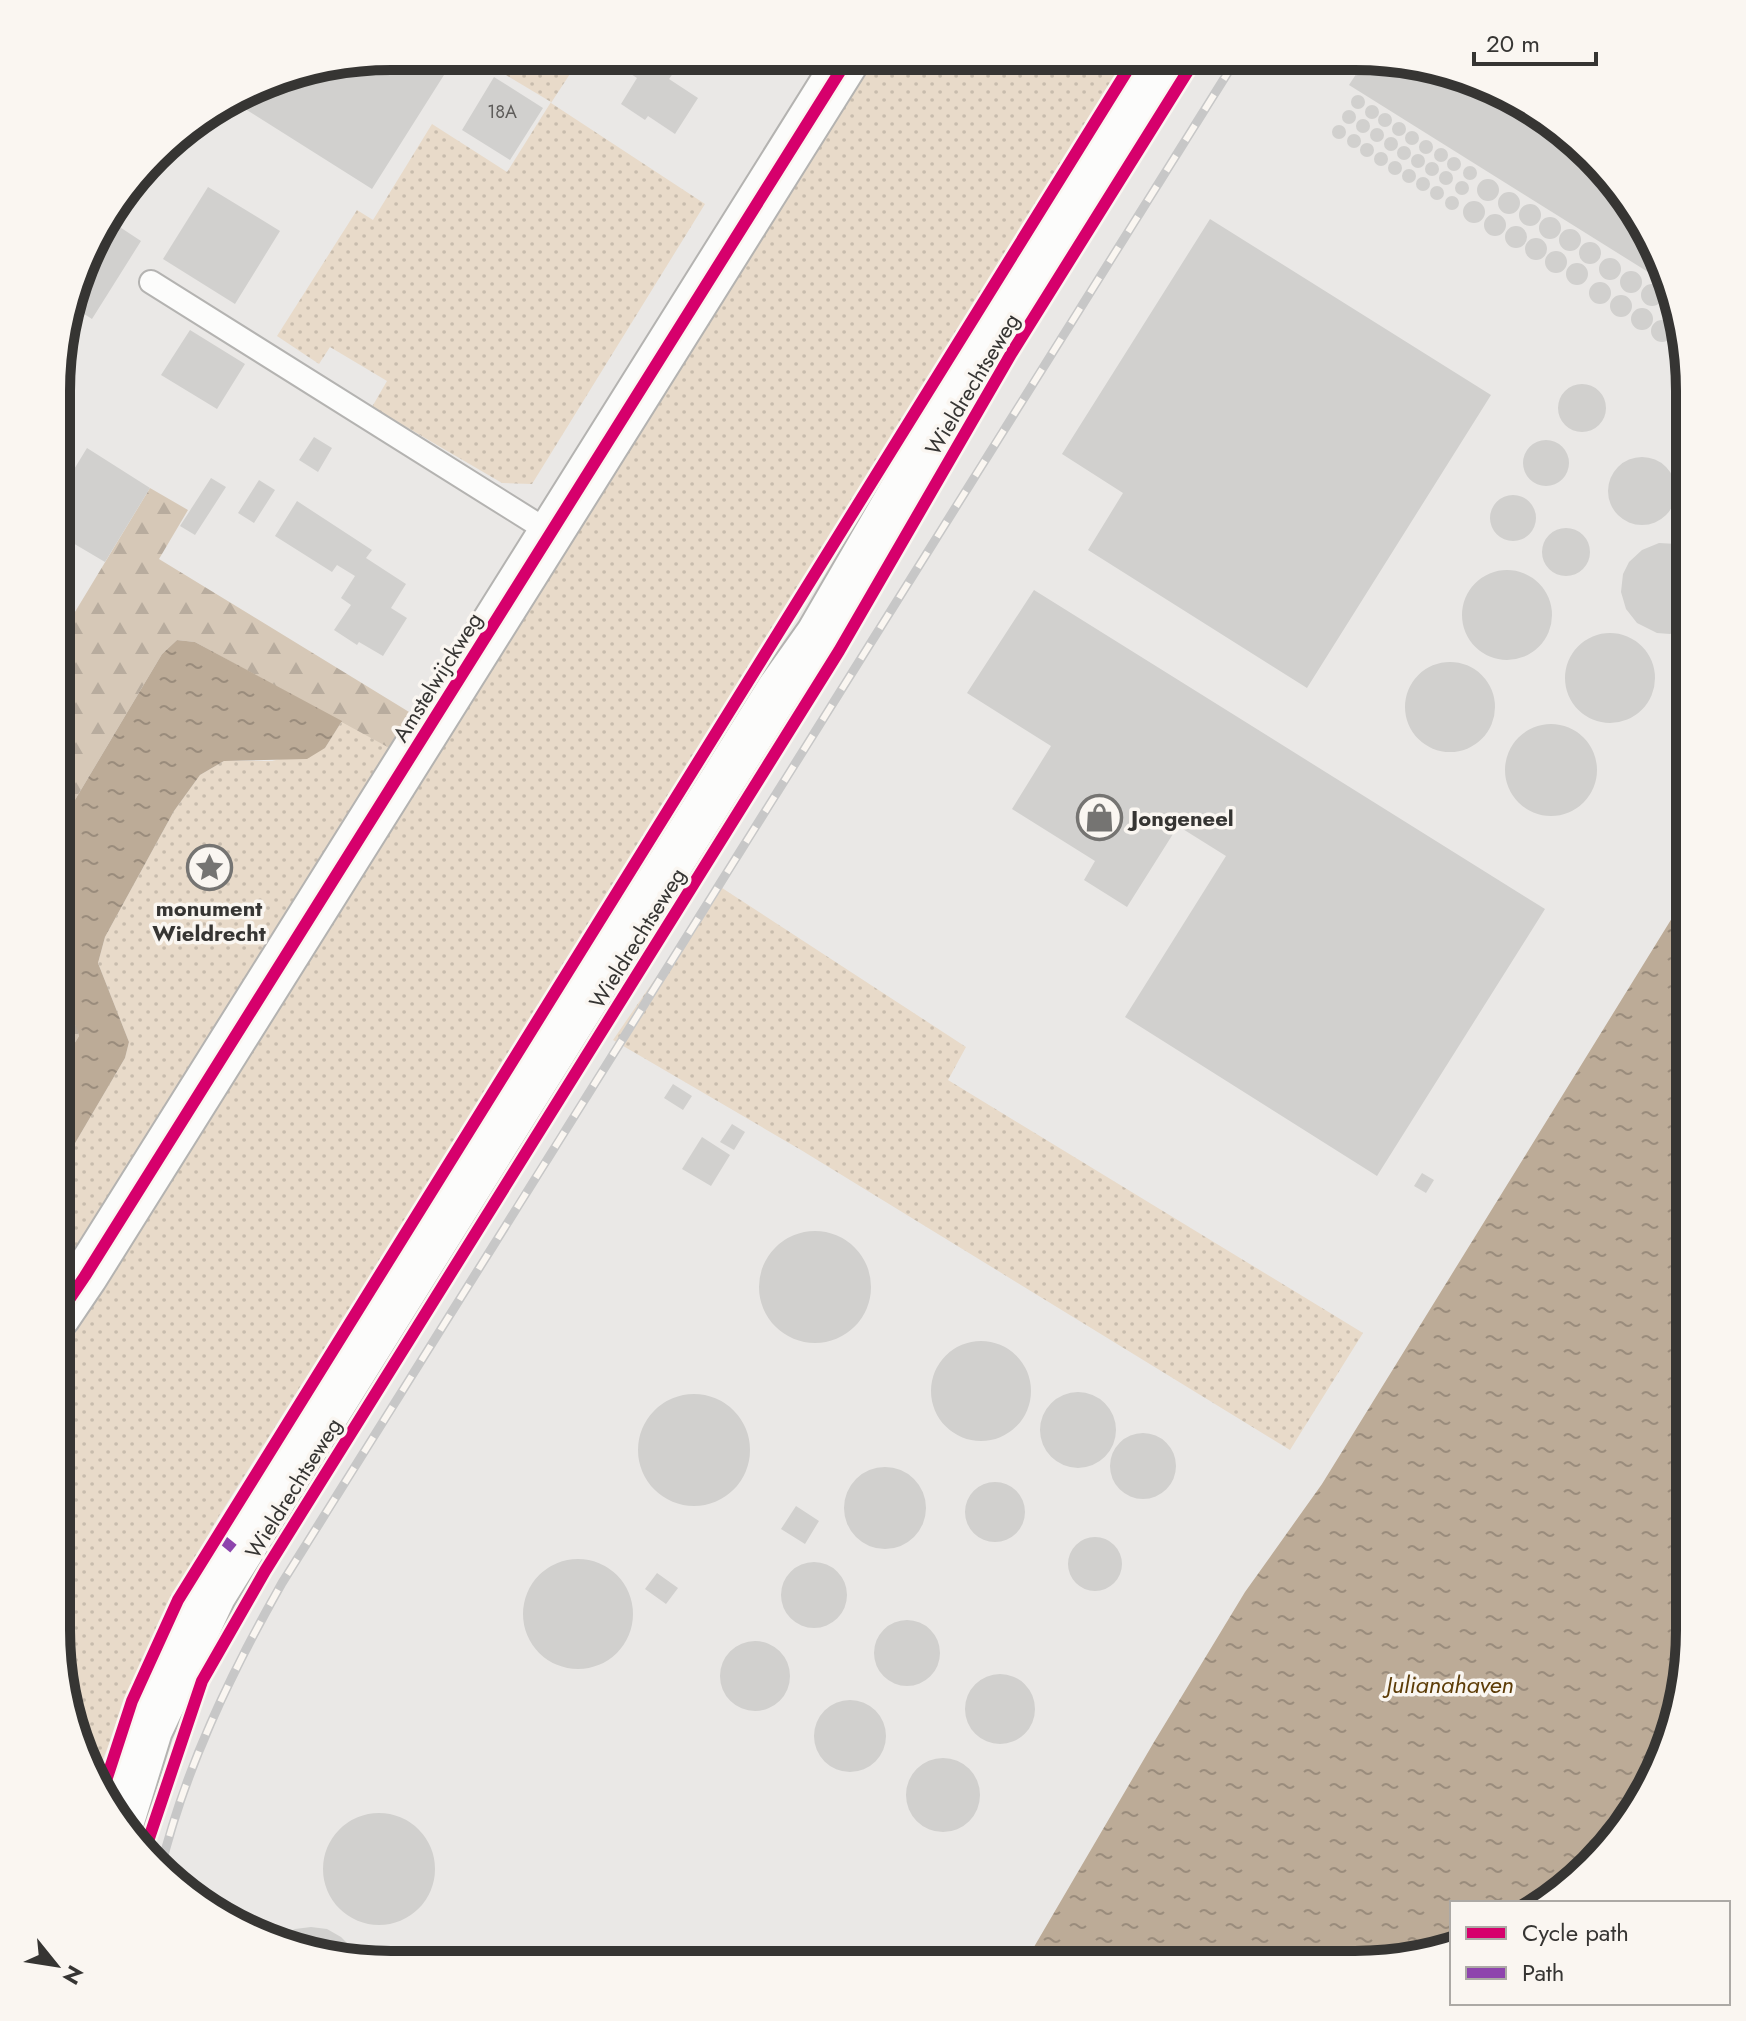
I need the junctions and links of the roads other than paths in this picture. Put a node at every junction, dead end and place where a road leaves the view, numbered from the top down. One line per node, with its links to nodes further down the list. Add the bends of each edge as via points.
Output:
1 (841, 70): 4 (street, Amstelwijckweg)
2 (1159, 70): 6 (street, Wieldrechtseweg, via 818,635 214,1594 150,1730)
3 (151, 282): 4 (lane)
4 (551, 533): 5 (street, Amstelwijckweg)
5 (70, 1298)
6 (125, 1810)

